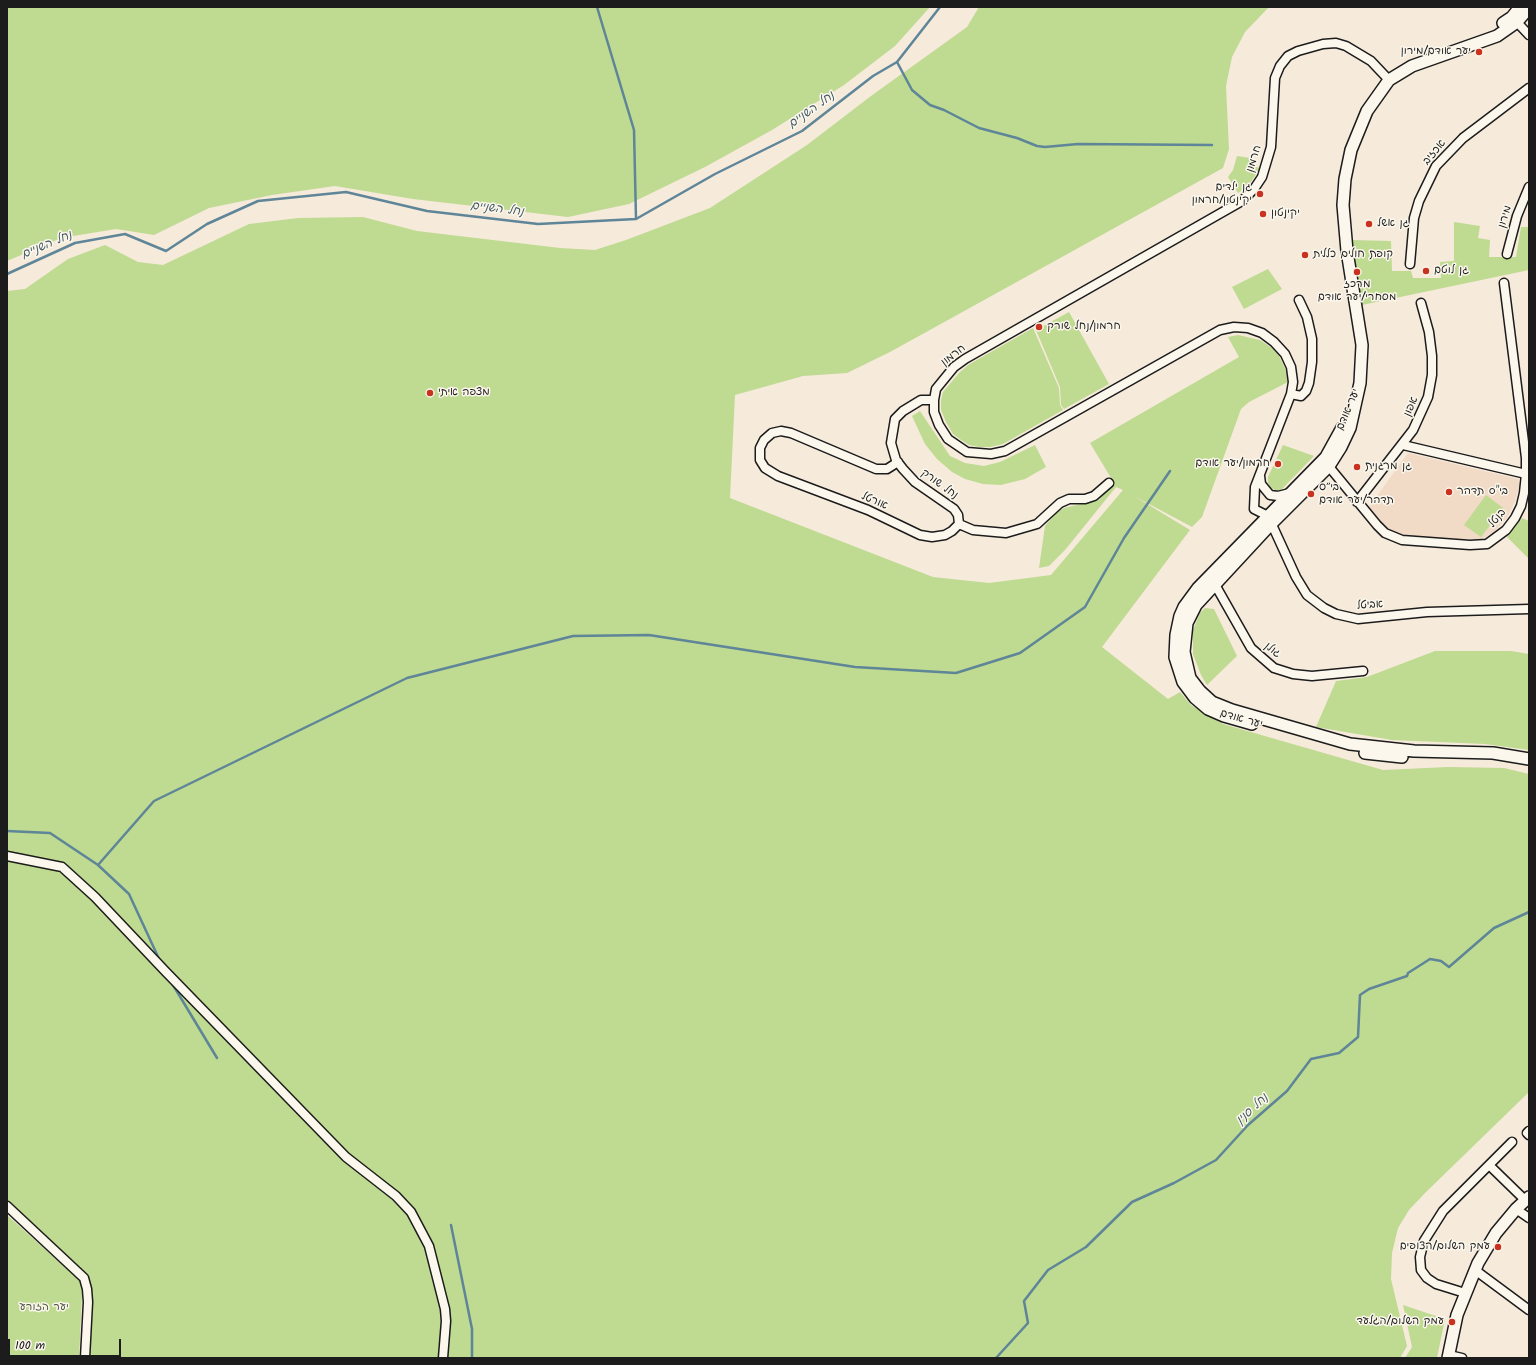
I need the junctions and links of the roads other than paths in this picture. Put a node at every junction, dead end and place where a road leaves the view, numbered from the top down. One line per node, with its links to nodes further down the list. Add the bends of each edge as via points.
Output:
1 (1520, 7): 3 (street, יער אודם)
2 (1529, 8): 3 (street, יער אודם)
3 (1515, 20): 4 (street); 5 (street, יער אודם, via 1465,47 1412,66)
4 (1529, 35)
5 (1389, 80): 14 (street, חרמון, via 1371,61 1348,46 1323,44 1288,56 1275,78 1271,147 1262,177 1242,201 965,359 944,378 936,389); 17 (street, יער אודם, via 1362,119 1351,150 1345,179 1343,212 1362,345 1360,383)
6 (1529, 88): 9 (street, אכזיב, via 1463,138 1436,166 1418,201)
7 (1529, 187): 8 (street, מירון, via 1517,216)
8 (1507, 254)
9 (1410, 264)
10 (1504, 282): 18 (street, בנטל)
11 (1299, 300): 13 (street, via 1307,317 1312,338 1312,362 1306,391 1301,396)
12 (1421, 303): 15 (street, אפון, via 1429,332 1432,375 1421,415)
13 (1291, 394): 14 (street, via 1292,373 1285,354 1262,333 1234,327 1220,330 1005,451 991,454 967,452 948,439 934,412); 19 (street)
14 (934, 400): 16 (street, נחל שורק, via 921,400 912,404 895,419 890,443)
15 (1403, 445): 18 (street); 22 (street, אפון)
16 (898, 462): 24 (street, נחל שורק, via 915,482 954,509); 24 (street, אורטל, via 887,468 876,469 781,430 772,433 760,448 760,460 765,468 778,476 868,510 920,535 945,535)
17 (1325, 463): 21 (street, יער אודם); 22 (street, בנטל); 23 (street, יער אודם)
18 (1526, 474): 22 (street, בנטל, via 1524,493 1515,518 1506,530 1487,544 1402,540 1381,529)
19 (1260, 475): 21 (street, via 1261,484 1270,495); 23 (street, via 1255,487 1254,509)
20 (1109, 483): 24 (street, via 1094,496 1060,503 1037,524 1006,533 973,530)
21 (1290, 493): 23 (street, יער אודם)
22 (1357, 502)
23 (1269, 520): 25 (street, יער אודם); 26 (street, אביטל, via 1302,587 1315,602 1336,614 1358,619 1427,612)
24 (959, 524)
25 (1212, 580): 27 (street, גולן, via 1251,648 1274,668 1312,676); 28 (street, יער אודם, via 1191,614 1185,632 1184,647 1190,678 1212,702 1350,744 1414,751 1493,753); 29 (street, יער אודם, via 1184,607 1178,624 1175,646 1176,664 1183,682 1195,698 1208,709 1224,716 1368,753 1402,757 1494,758)
26 (1529, 609)
27 (1363, 671)
28 (1529, 759)
29 (1529, 764)
30 (7, 856): 44 (street, via 62,867 95,896 346,1157 396,1196 411,1212 429,1246 445,1308)
31 (1529, 1132): 32 (street)
32 (1529, 1135)
33 (1512, 1142): 34 (street)
34 (1489, 1165): 35 (street); 40 (street, via 1443,1211 1424,1241 1420,1257 1421,1270 1427,1278 1436,1284)
35 (1527, 1199): 37 (street)
36 (7, 1206): 43 (street, via 84,1278 88,1302)
37 (1516, 1209): 38 (street); 39 (street, via 1496,1234)
38 (1529, 1218)
39 (1475, 1270): 40 (street); 41 (street)
40 (1465, 1293): 42 (street)
41 (1529, 1310)
42 (1448, 1357): 45 (street)
43 (85, 1358)
44 (443, 1358)
45 (1462, 1358)

